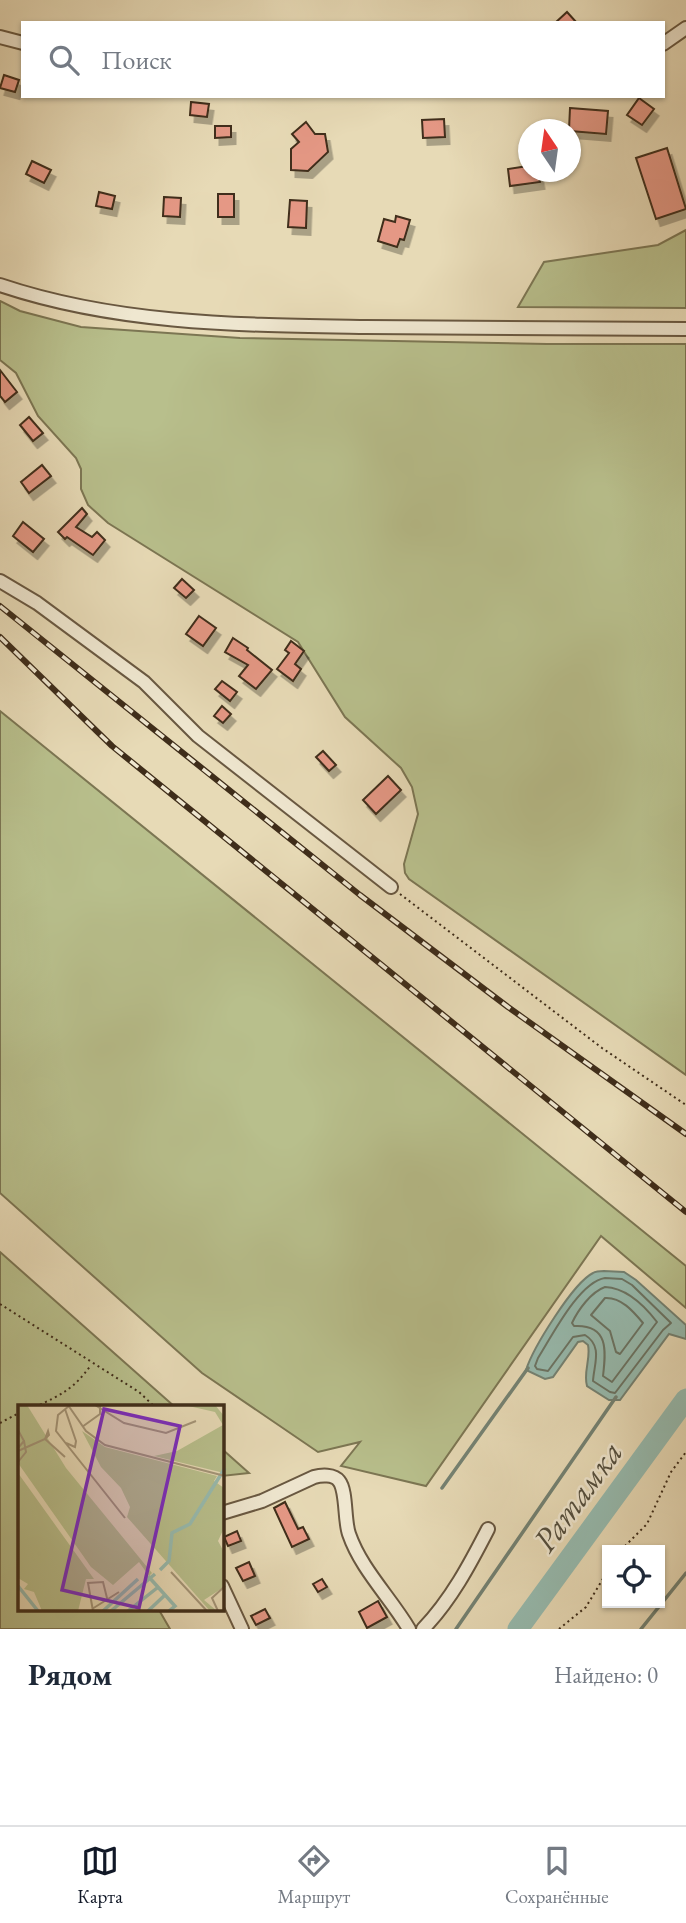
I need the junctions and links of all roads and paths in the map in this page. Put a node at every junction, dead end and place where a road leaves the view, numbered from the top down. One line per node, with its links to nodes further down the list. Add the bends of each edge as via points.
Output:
1 (686, 28): 4 (street)
2 (0, 37): 3 (street)
3 (21, 42)
4 (665, 43)
5 (0, 285): 6 (street, via 79,307 178,321)
6 (686, 329)
7 (0, 581): 8 (street, via 144,682 198,736)
8 (391, 887): 9 (path, via 602,1048)
9 (686, 1105)
10 (0, 1304): 11 (path)
11 (91, 1364): 12 (path, via 70,1389); 13 (path)
12 (40, 1405)
13 (153, 1405)
14 (18, 1414): 15 (path)
15 (0, 1423)
16 (686, 1452): 19 (path, via 671,1472 647,1524)
17 (224, 1512): 23 (street, via 314,1477 335,1477 342,1489 354,1548)
18 (488, 1529): 24 (street, via 461,1579)
19 (626, 1545)
20 (602, 1580): 25 (path, via 586,1607)
21 (224, 1590): 22 (street)
22 (242, 1629)
23 (409, 1629)
24 (423, 1629)
25 (559, 1629)

